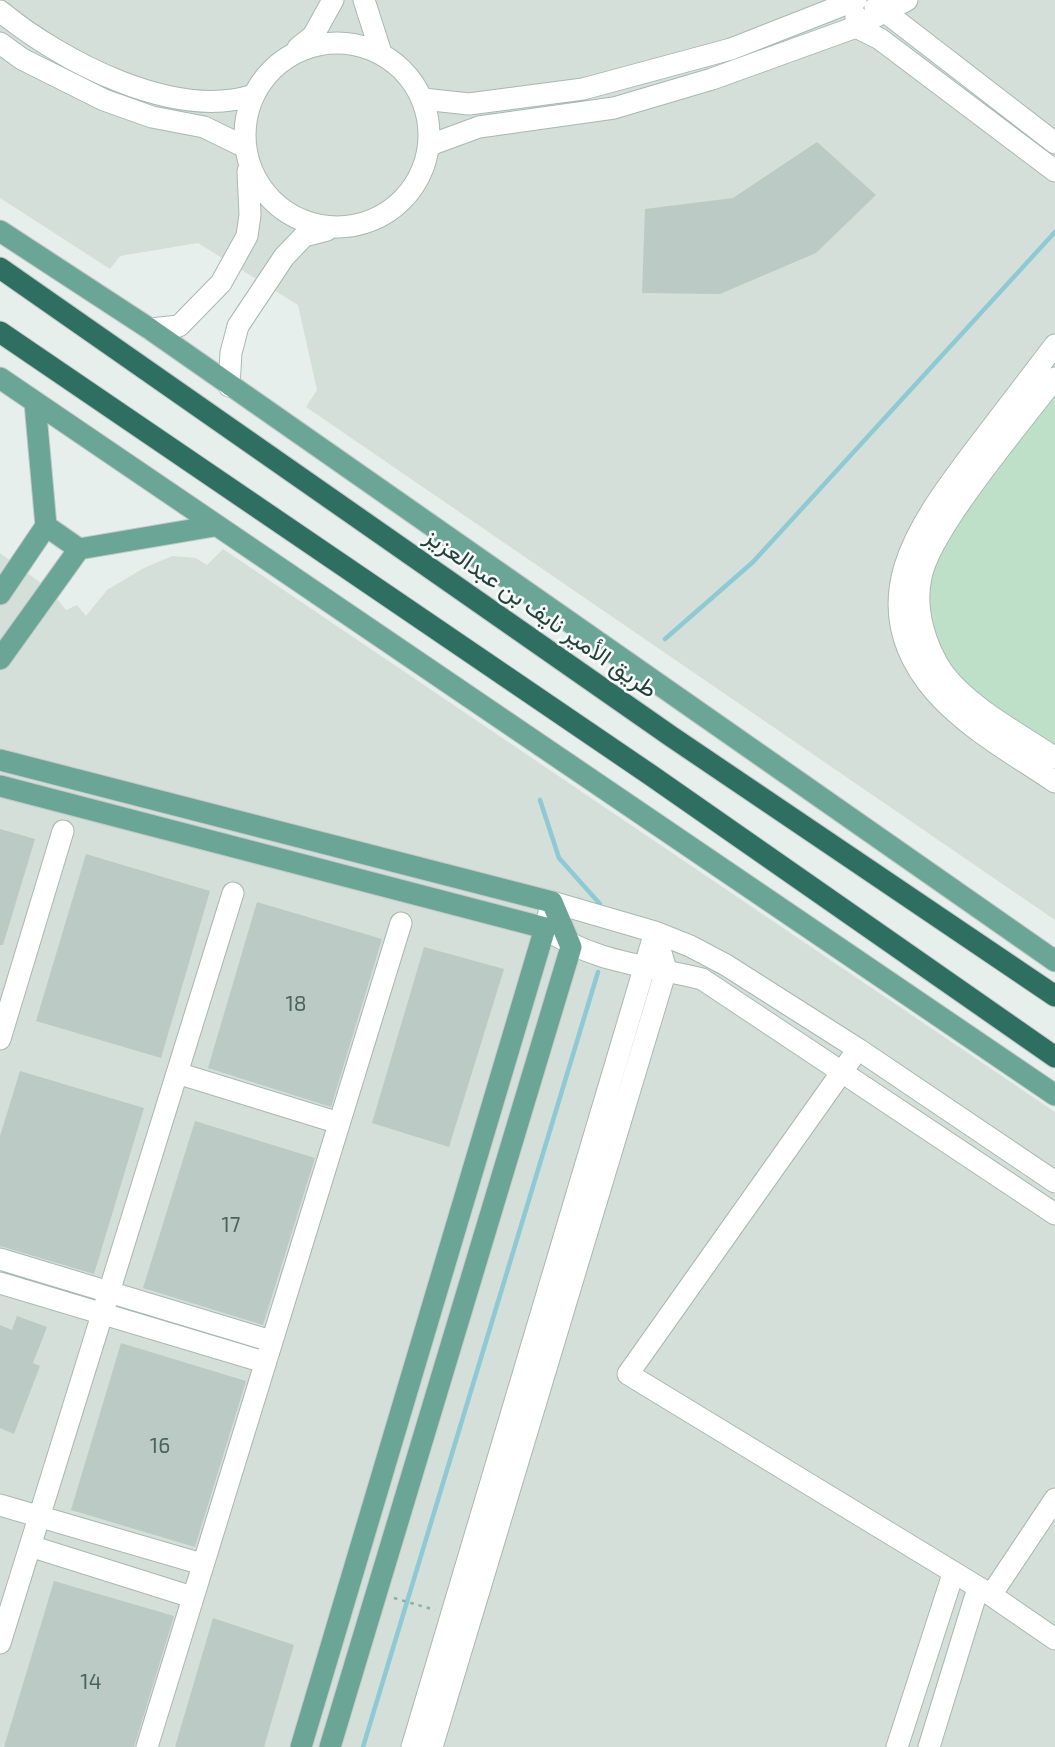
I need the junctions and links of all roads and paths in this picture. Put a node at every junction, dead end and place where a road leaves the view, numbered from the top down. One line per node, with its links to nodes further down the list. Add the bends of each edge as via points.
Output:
1 (334, 0): 10 (street, via 313,37)
2 (365, 0): 9 (street)
3 (856, 0): 6 (street); 7 (street); 12 (street, via 731,49 583,89 469,104)
4 (906, 0): 6 (street)
5 (0, 11): 11 (street, via 72,59 144,89 207,102)
6 (884, 11): 7 (street); 13 (street)
7 (856, 27): 14 (street, via 712,79 614,108 479,127); 16 (street, via 880,39)
8 (0, 43): 15 (street, via 104,100 152,117 204,127)
9 (381, 53): 10 (street, via 339,43 318,44); 12 (street, via 406,72)
10 (289, 56): 11 (street, via 268,74)
11 (254, 95): 15 (street, via 246,121)
12 (423, 99): 14 (street)
13 (1055, 143)
14 (430, 145): 17 (street, via 423,172 408,195 387,214 362,225)
15 (247, 154): 17 (street, via 261,188 281,209 306,223); 20 (street, via 250,215 247,236 232,264 179,326)
16 (1055, 171)
17 (332, 228): 25 (street, via 304,236 284,257 238,326)
18 (0, 231): 20 (main road)
19 (0, 268): 45 (highway, طريق الأمير نايف بن عبدالعزيز, via 672,737)
20 (150, 329): 25 (main road)
21 (0, 332): 49 (highway, via 641,768)
22 (1055, 345): 34 (street, via 917,532 902,569 899,605 901,632 916,667 936,693 956,713)
23 (0, 378): 26 (main road)
24 (1055, 378): 32 (street, via 931,550 920,577 919,612 944,673 963,694)
25 (229, 386): 43 (main road)
26 (34, 402): 27 (main road); 28 (main road)
27 (46, 526): 29 (main road); 30 (main road)
28 (214, 526): 29 (main road); 50 (main road)
29 (79, 549): 31 (main road)
30 (0, 594)
31 (0, 659)
32 (1055, 758)
33 (0, 760): 38 (main road)
34 (1055, 782)
35 (0, 786): 40 (main road)
36 (63, 831): 46 (street)
37 (233, 892): 52 (street)
38 (552, 902): 40 (street); 41 (street); 42 (main road)
39 (401, 923): 55 (street)
40 (545, 928): 42 (street); 77 (main road)
41 (655, 932): 44 (street); 48 (street, via 726,965)
42 (571, 947): 44 (street); 78 (main road)
43 (1055, 961)
44 (655, 969): 51 (street, via 702,979); 79 (street); 80 (street)
45 (1055, 996)
46 (4, 1011): 47 (street)
47 (0, 1038)
48 (858, 1049): 51 (street); 56 (street)
49 (1055, 1058)
50 (1013, 1066): 53 (main road); 54 (main road)
51 (842, 1070): 57 (street); 69 (street, via 628,1374)
52 (177, 1073): 55 (street); 60 (street)
53 (1055, 1087)
54 (1055, 1096)
55 (340, 1123): 62 (street)
56 (1055, 1182)
57 (1055, 1214)
58 (0, 1259): 60 (street)
59 (0, 1283): 61 (street)
60 (108, 1293): 61 (street); 62 (street)
61 (102, 1314): 63 (street); 66 (street)
62 (271, 1341): 63 (street)
63 (264, 1362): 68 (street)
64 (1055, 1499): 70 (street)
65 (0, 1505): 66 (street)
66 (39, 1517): 67 (street); 68 (street)
67 (30, 1546): 72 (street); 75 (street)
68 (202, 1564): 72 (street)
69 (953, 1574): 70 (street); 81 (street)
70 (984, 1591): 74 (street); 82 (street)
71 (385, 1596): 73 (path)
72 (192, 1597): 76 (street)
73 (424, 1607)
74 (1055, 1639)
75 (0, 1643)
76 (147, 1747)
77 (300, 1747)
78 (330, 1747)
79 (412, 1747)
80 (432, 1747)
81 (897, 1747)
82 (929, 1747)

